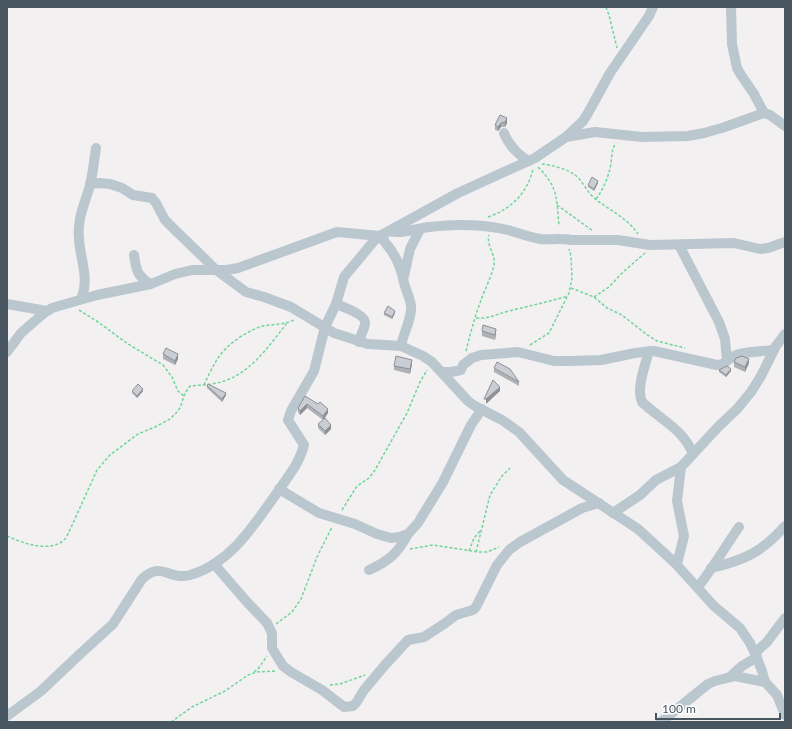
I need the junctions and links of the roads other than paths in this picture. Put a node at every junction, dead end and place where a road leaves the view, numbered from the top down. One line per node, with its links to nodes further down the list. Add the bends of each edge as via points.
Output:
1 (653, 7): 6 (street, via 583,121)
2 (731, 7): 3 (street, via 732,44 737,68)
3 (764, 112): 4 (street); 6 (street, via 722,128 688,136 642,138 595,132)
4 (785, 126)
5 (504, 133): 8 (street, via 523,158)
6 (566, 137): 8 (street)
7 (96, 148): 9 (street)
8 (534, 161): 11 (street, via 458,193)
9 (90, 184): 15 (street, via 110,184 133,195 152,198 165,220); 18 (street, via 80,214 79,239 85,283)
10 (420, 229): 11 (street); 13 (street, via 458,225 492,227 542,239 618,240 649,245); 16 (street, via 410,248)
11 (383, 234): 15 (street, via 337,232 238,268); 16 (street, via 401,268); 20 (street, via 344,277)
12 (785, 242): 13 (street, via 760,249 734,243)
13 (679, 245): 29 (street, via 719,322)
14 (134, 255): 17 (street, via 141,278)
15 (215, 269): 17 (street, via 192,270); 22 (street, via 246,292 291,307)
16 (403, 280): 25 (street, via 411,308)
17 (150, 284): 18 (street)
18 (81, 300): 21 (street)
19 (7, 304): 21 (street)
20 (336, 304): 22 (street); 24 (street, via 365,320)
21 (47, 311): 28 (street, via 21,333)
22 (325, 327): 24 (street); 34 (street, via 314,370 288,420 304,445 300,459)
23 (785, 334): 26 (street)
24 (359, 342): 25 (street)
25 (401, 346): 30 (street, via 432,362)
26 (774, 350): 29 (street, via 736,355); 32 (street, via 751,392)
27 (649, 351): 29 (street, via 717,365 725,364); 30 (street, via 601,360 571,362 554,361 518,352 481,355 472,358 461,370); 32 (street, via 639,396 642,402 681,433)
28 (7, 352)
29 (728, 360)
30 (443, 372): 31 (street, via 468,401)
31 (482, 409): 35 (street, via 519,432 563,480); 39 (street, via 471,424 443,482 418,523)
32 (693, 454): 33 (street)
33 (681, 467): 36 (street, via 656,480); 41 (street, via 677,501 684,536)
34 (279, 489): 39 (street, via 319,513 377,534 391,538); 40 (street, via 252,528)
35 (598, 503): 36 (street); 40 (street, via 582,508 509,550 497,565 473,610 456,615 424,637 408,640 364,690 356,703 348,707 341,706 322,690 283,666 272,648 272,633 267,623)
36 (613, 513): 41 (street, via 638,529)
37 (785, 526): 42 (street, via 773,539 750,556)
38 (739, 527): 42 (street)
39 (408, 534): 43 (street, via 394,555)
40 (214, 564): 50 (street, via 183,576 157,570 148,574 142,579 113,624 41,692)
41 (677, 564): 44 (street)
42 (711, 568): 44 (street)
43 (369, 570)
44 (698, 587): 46 (street, via 714,606 740,628)
45 (785, 618): 46 (street)
46 (756, 655): 47 (street); 48 (street)
47 (730, 677): 48 (street); 51 (street, via 708,684)
48 (765, 682): 49 (street, via 777,695)
49 (785, 715)
50 (7, 716)
51 (661, 722)

